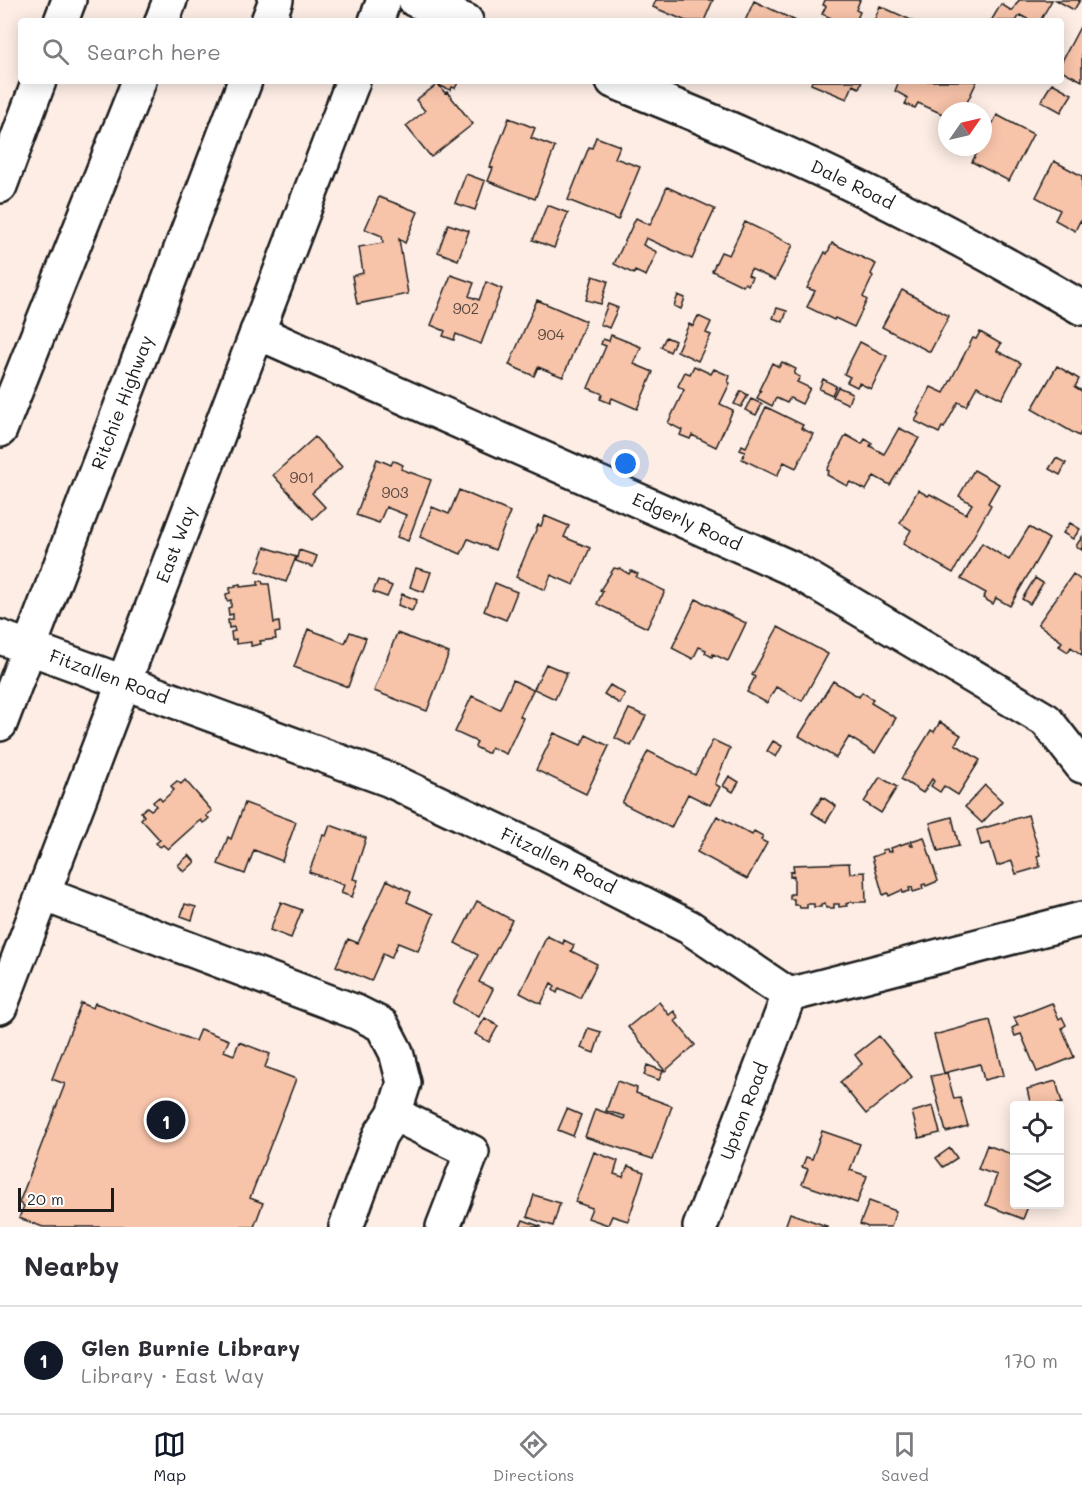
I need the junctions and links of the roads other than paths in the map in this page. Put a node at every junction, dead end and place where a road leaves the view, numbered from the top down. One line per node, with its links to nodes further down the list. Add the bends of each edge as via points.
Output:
1 (69, 0): 6 (street)
2 (170, 0): 7 (street)
3 (276, 0): 8 (street)
4 (384, 0): 9 (street)
5 (415, 0): 10 (street)
6 (62, 18)
7 (163, 18)
8 (269, 18)
9 (377, 18)
10 (459, 18)
11 (38, 84): 16 (street)
12 (138, 84): 19 (street)
13 (244, 84): 20 (street, Ritchie Highway)
14 (352, 84): 18 (street, East Way)
15 (620, 84): 17 (street, Dale Road, via 842,180 995,257)
16 (0, 186)
17 (1082, 308)
18 (257, 332): 21 (street, East Way); 23 (street, Edgerly Road, via 790,568 1046,720)
19 (0, 430)
20 (14, 643): 21 (street, Fitzallen Road); 22 (street, Ritchie Highway)
21 (123, 684): 24 (street, East Way); 26 (street, Fitzallen Road, via 390,780 689,927)
22 (0, 724)
23 (1082, 766)
24 (43, 894): 27 (street, East Way); 28 (street, via 382,1025 396,1052 404,1083)
25 (1082, 918): 26 (street)
26 (789, 995): 31 (street, Upton Road)
27 (0, 1007)
28 (394, 1114): 29 (street, via 380,1135); 30 (street, via 472,1152)
29 (346, 1227)
30 (443, 1227)
31 (700, 1227)

